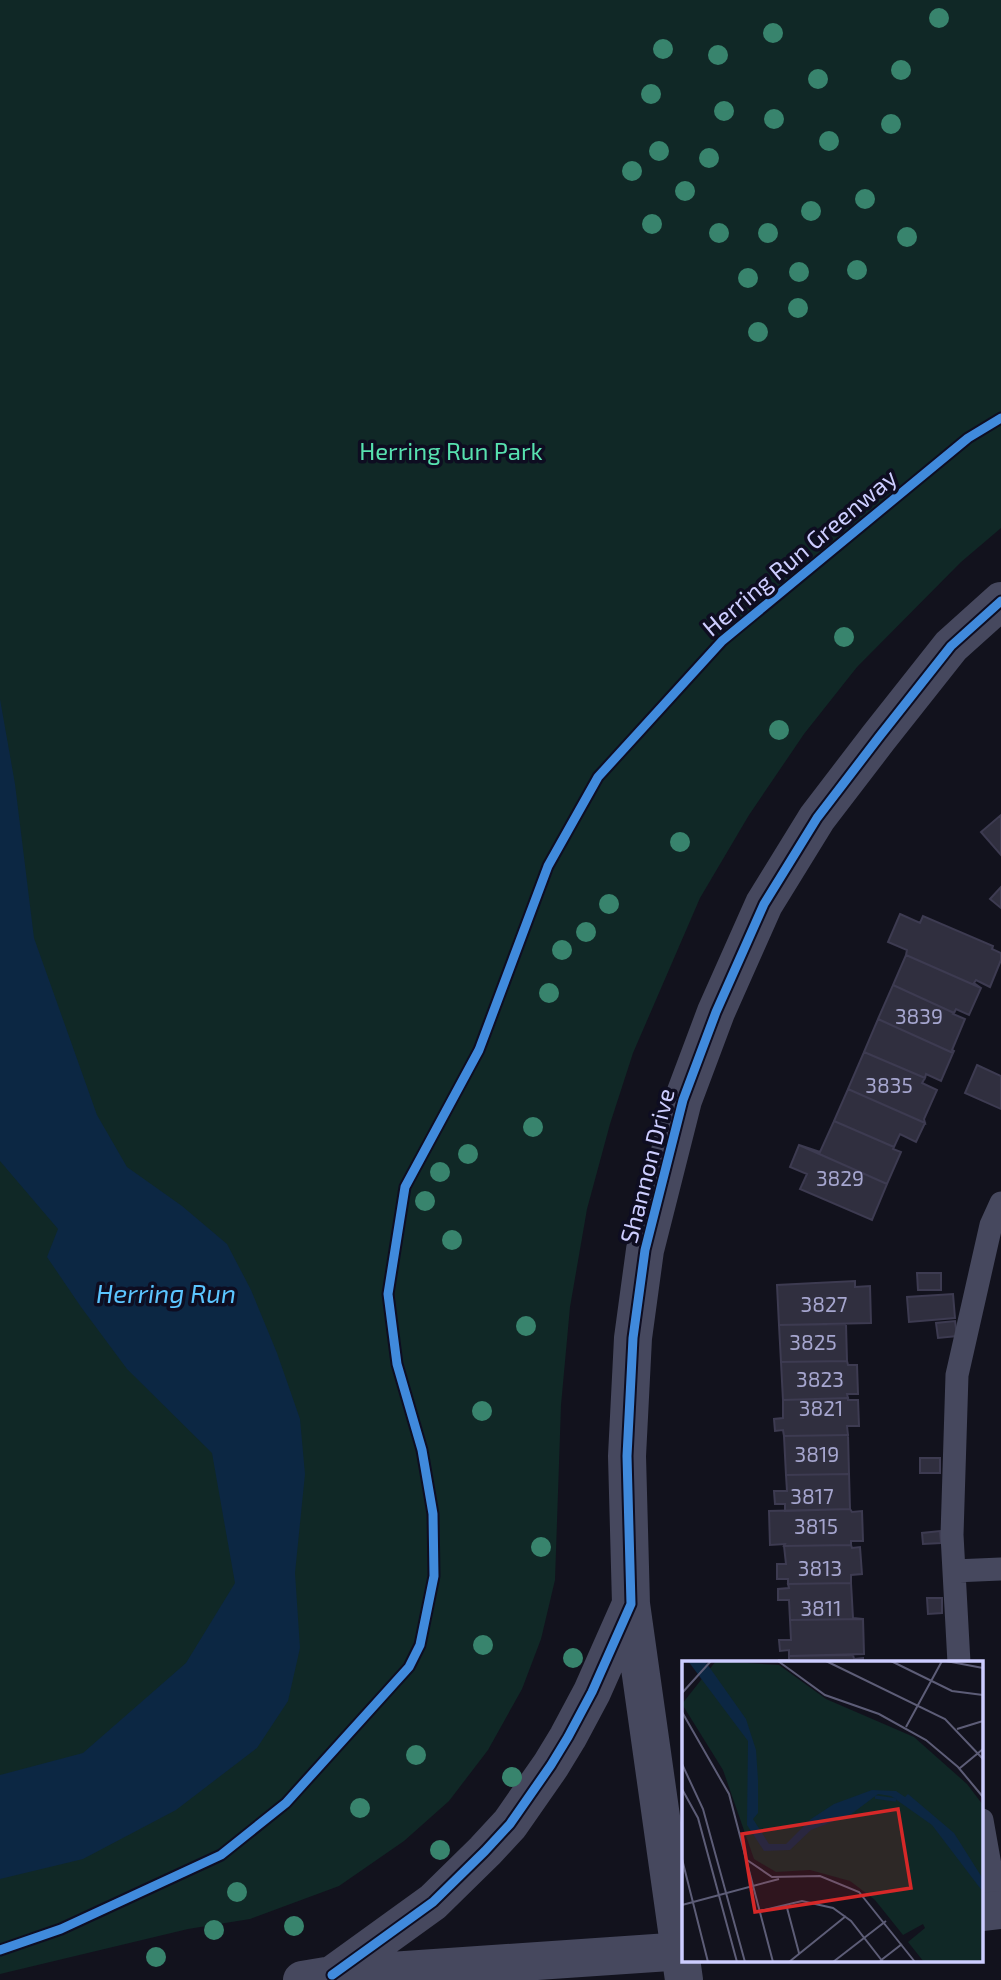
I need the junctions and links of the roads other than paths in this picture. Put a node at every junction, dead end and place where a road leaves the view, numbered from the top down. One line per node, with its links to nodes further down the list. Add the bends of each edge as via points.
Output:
1 (1001, 601): 5 (street, Shannon Drive, via 951,646 817,818 764,904 683,1100 645,1250 633,1339 627,1456)
2 (1001, 1203): 4 (lane, via 991,1225 957,1375)
3 (1001, 1569): 4 (lane)
4 (954, 1571): 6 (lane)
5 (631, 1604): 9 (street); 11 (street, Shannon Drive, via 568,1737 510,1824 433,1902)
6 (959, 1661)
7 (984, 1835): 8 (lane)
8 (994, 1911)
9 (682, 1954)
10 (682, 1961): 11 (street, Shannon Drive)
11 (317, 1978)

